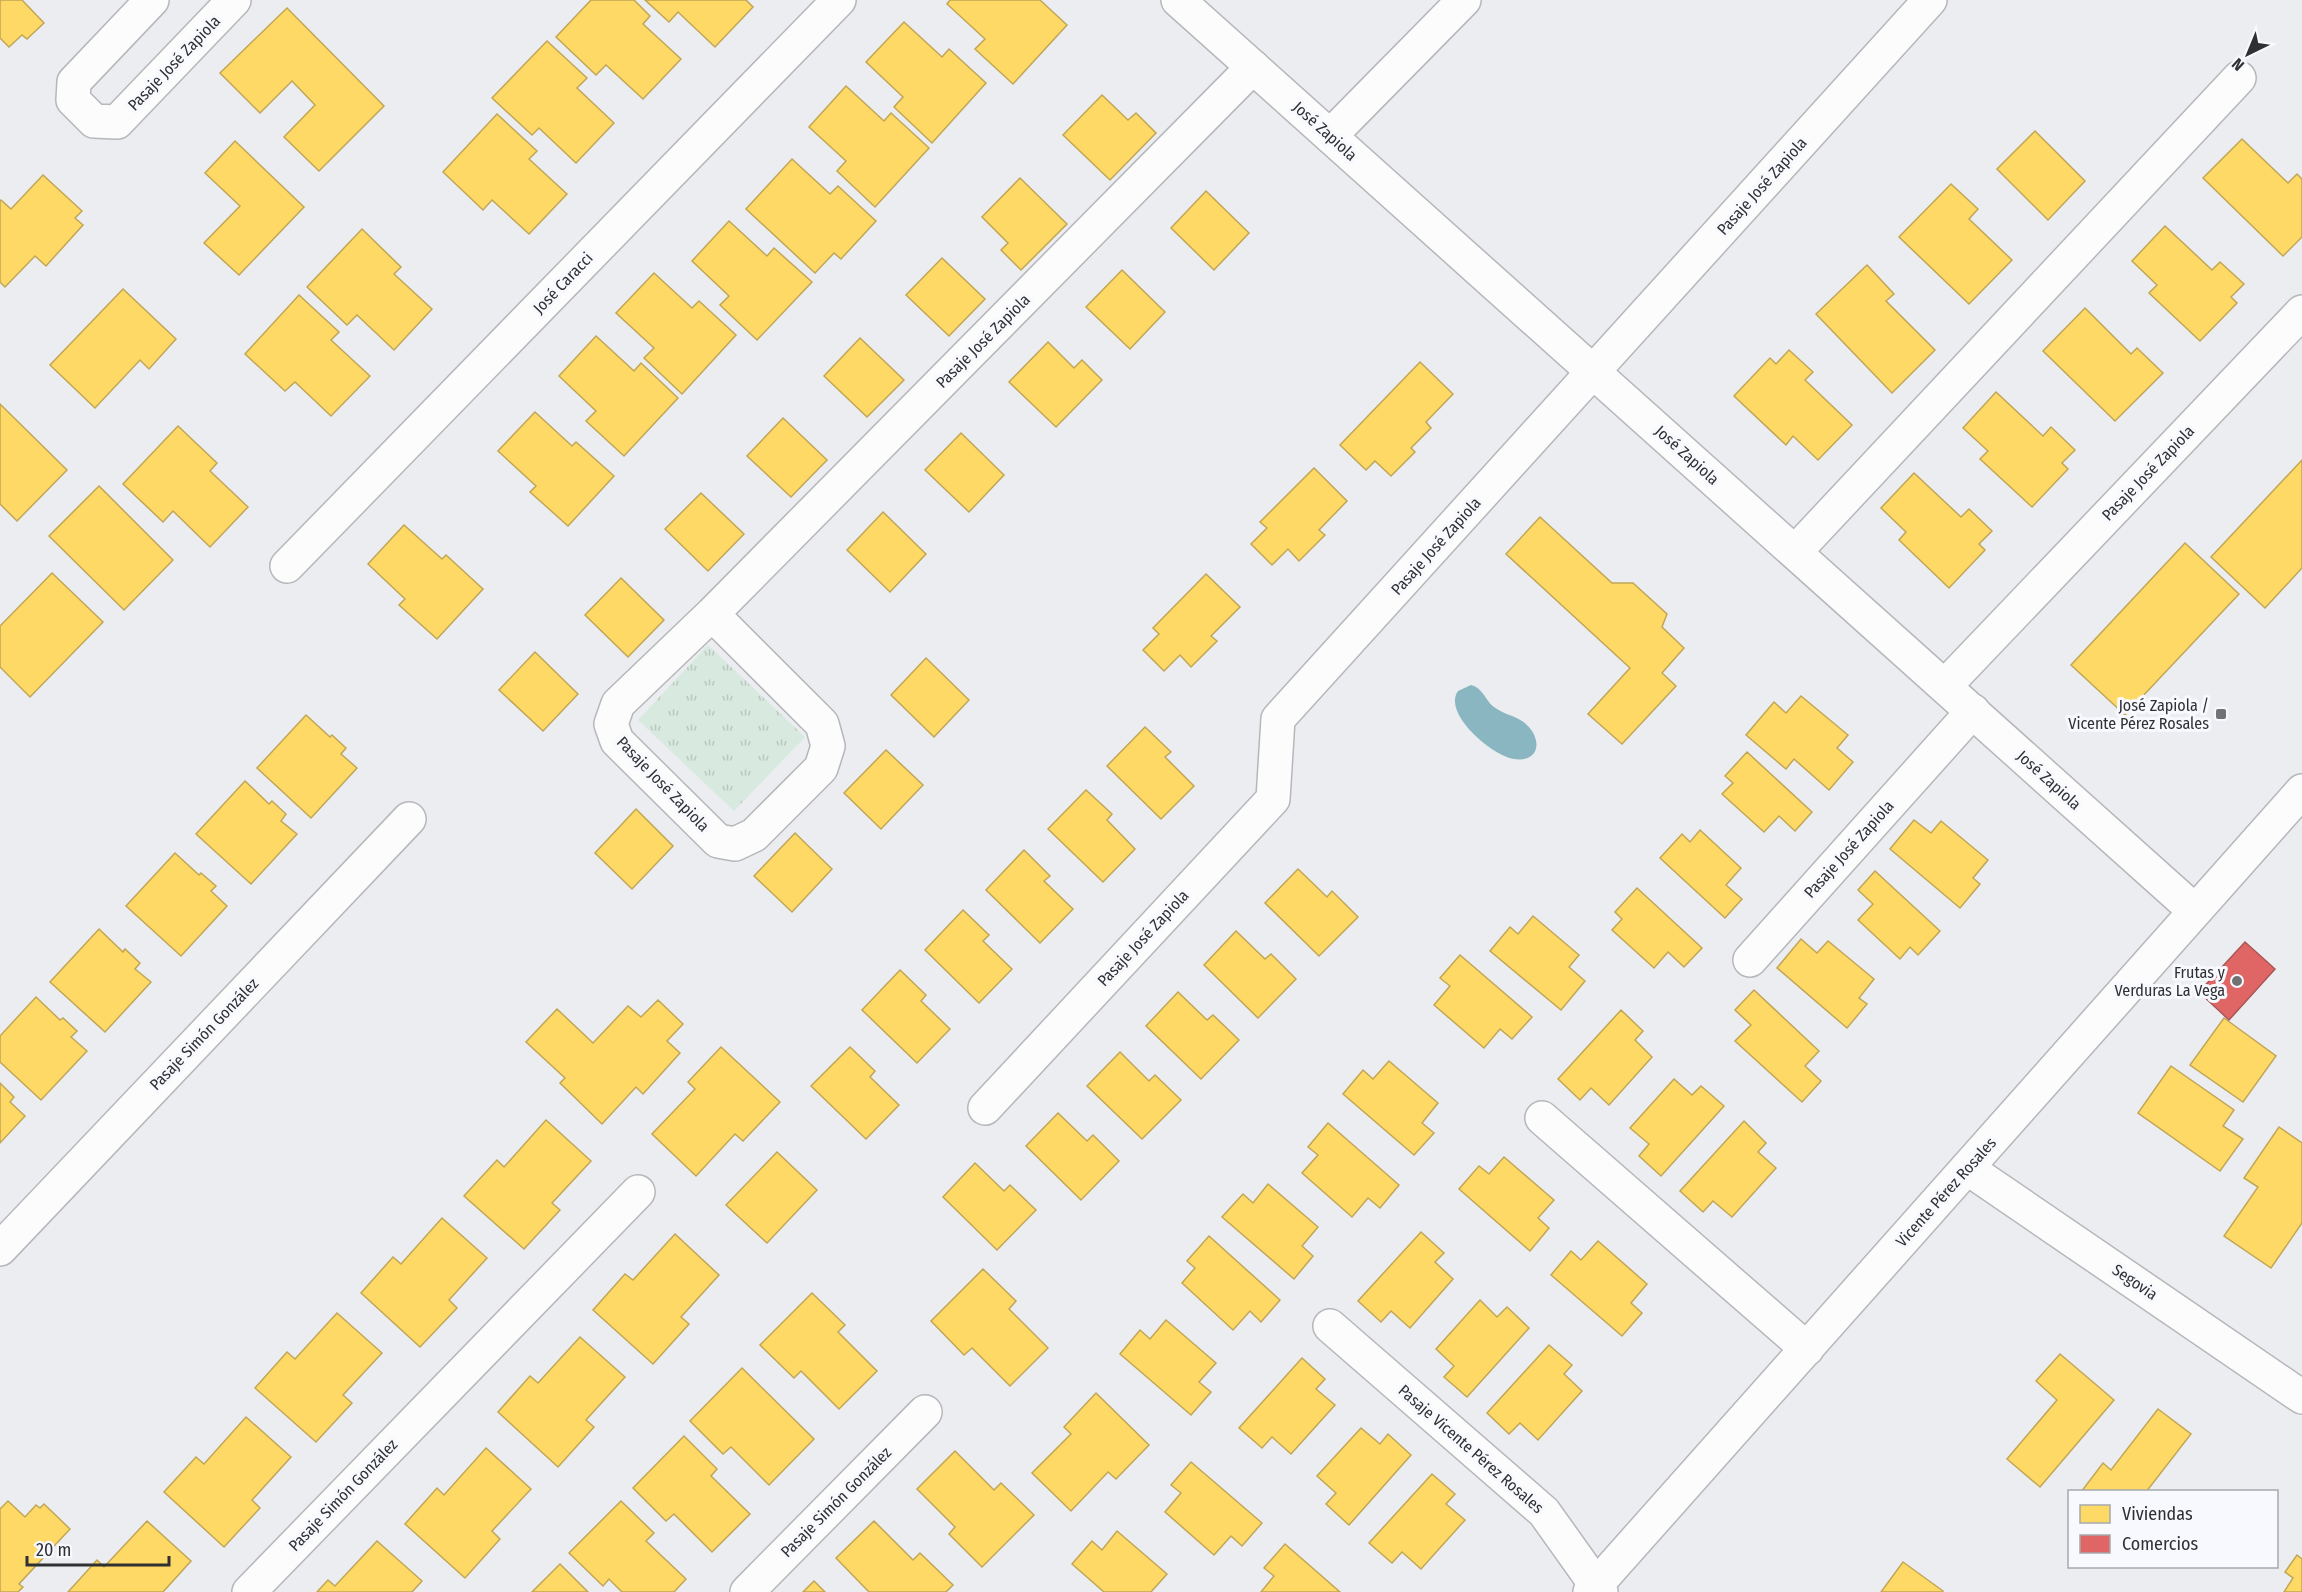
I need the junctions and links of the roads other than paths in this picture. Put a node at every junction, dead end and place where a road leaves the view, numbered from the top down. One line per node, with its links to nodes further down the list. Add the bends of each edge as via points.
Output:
1 (152, 0): 2 (street, Pasaje José Zapiola, via 74,82 73,100 94,121 117,122)
2 (234, 0)
3 (839, 0): 13 (street, José Caracci)
4 (1178, 0): 7 (street, José Zapiola)
5 (1464, 0): 9 (street)
6 (1930, 0): 11 (street, Pasaje José Zapiola)
7 (1253, 67): 9 (street, José Zapiola); 14 (street, Pasaje José Zapiola)
8 (2239, 78): 12 (street)
9 (1330, 136): 11 (street, José Zapiola)
10 (2302, 312): 15 (street, Pasaje José Zapiola)
11 (1593, 372): 12 (street, José Zapiola); 21 (street, Pasaje José Zapiola, via 1278,718 1273,799)
12 (1795, 552): 15 (street, José Zapiola)
13 (287, 566)
14 (712, 614): 14 (street, Pasaje José Zapiola, via 822,724 828,746 821,768 754,835 735,844 718,841 617,741 611,724 618,704)
15 (1945, 686): 16 (street, José Zapiola)
16 (1973, 711): 19 (street, José Zapiola); 20 (street, Pasaje José Zapiola)
17 (2302, 791): 19 (street, Vicente Pérez Rosales)
18 (409, 819): 25 (street, Pasaje Simón González)
19 (2195, 911): 23 (street, Vicente Pérez Rosales)
20 (1750, 960)
21 (985, 1108)
22 (1542, 1118): 27 (street)
23 (1967, 1168): 27 (street, Vicente Pérez Rosales); 28 (street, Segovia)
24 (638, 1192): 31 (street, Pasaje Simón González)
25 (0, 1250)
26 (1330, 1326): 30 (street, Pasaje Vicente Pérez Rosales, via 1544,1512)
27 (1807, 1348): 30 (street, Vicente Pérez Rosales)
28 (2302, 1397)
29 (925, 1412): 32 (street, Pasaje Simón González)
30 (1596, 1590)
31 (249, 1592)
32 (747, 1592)

